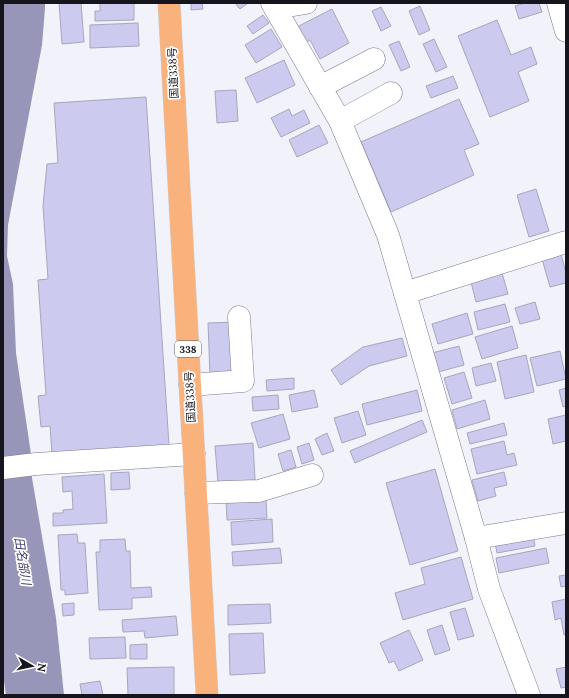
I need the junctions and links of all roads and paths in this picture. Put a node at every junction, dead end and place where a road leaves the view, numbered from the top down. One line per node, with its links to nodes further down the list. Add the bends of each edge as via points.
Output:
1 (169, 3): 13 (highway, 国道338号 / 338)
2 (306, 3): 4 (street)
3 (558, 3): 5 (street)
4 (273, 5): 7 (street)
5 (566, 31)
6 (374, 59): 7 (street)
7 (320, 87): 9 (street)
8 (391, 93): 9 (street)
9 (340, 121): 11 (street, via 388,236)
10 (566, 242): 11 (street)
11 (405, 293): 19 (street)
12 (239, 317): 13 (street, via 243,381)
13 (190, 385): 14 (highway, 国道338号 / 338)
14 (194, 454): 15 (street); 17 (highway, 国道338号 / 338)
15 (3, 468)
16 (312, 475): 17 (street, via 258,491)
17 (196, 493): 20 (highway, 国道338号 / 338)
18 (566, 523): 19 (street)
19 (476, 538): 21 (street, via 489,589)
20 (207, 695)
21 (529, 695)

